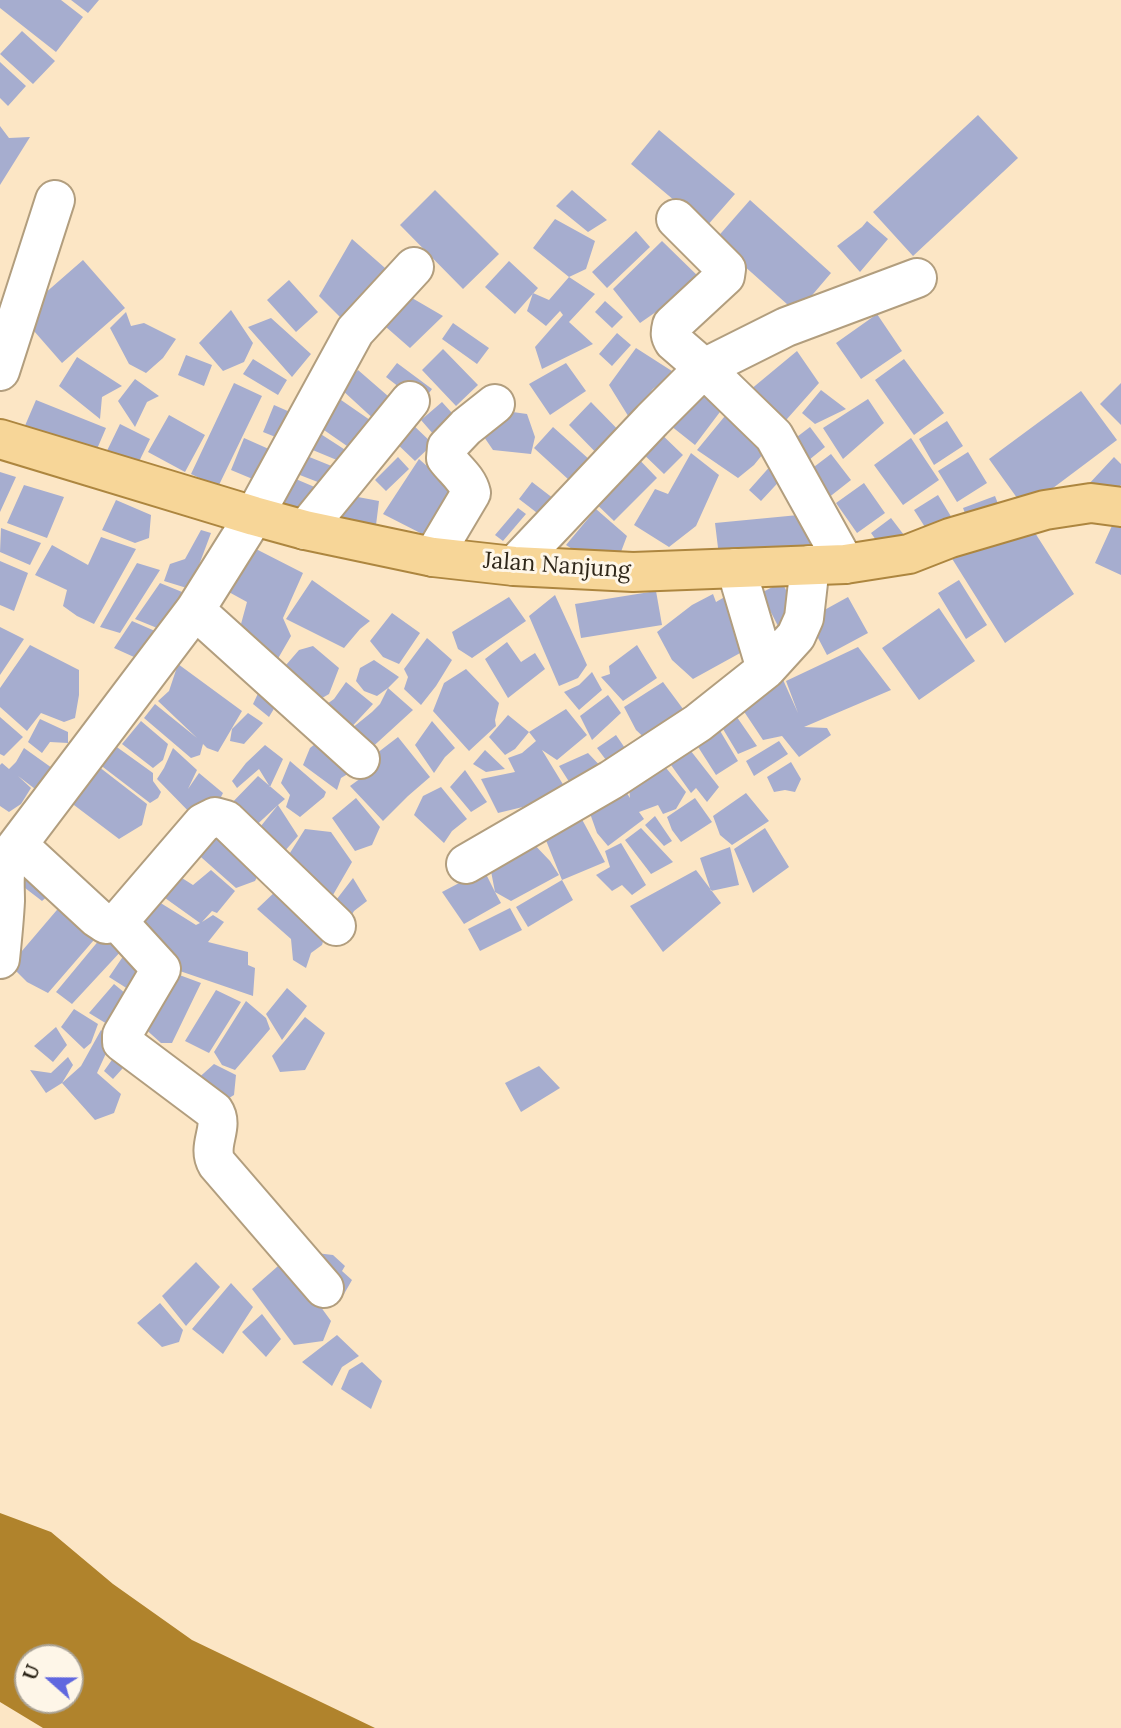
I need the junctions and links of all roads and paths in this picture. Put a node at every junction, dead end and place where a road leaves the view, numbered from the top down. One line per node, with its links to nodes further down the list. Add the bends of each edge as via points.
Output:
1 (55, 200): 6 (street)
2 (676, 219): 5 (street, via 726,269 725,276 670,333)
3 (414, 267): 11 (street, via 355,331)
4 (917, 278): 5 (street, via 786,327)
5 (704, 368): 14 (street, via 774,436); 15 (street)
6 (0, 371)
7 (411, 401): 12 (street)
8 (495, 404): 13 (street, via 447,447 446,458 471,493)
9 (0, 439): 11 (main road, Jalan Nanjung)
10 (1121, 507): 14 (main road, Jalan Nanjung, via 1091,503 1045,510 909,554)
11 (254, 516): 12 (main road, Jalan Nanjung); 17 (street)
12 (306, 530): 13 (main road, Jalan Nanjung)
13 (433, 557): 15 (main road, Jalan Nanjung)
14 (828, 565): 16 (main road, Jalan Nanjung); 18 (street, via 796,636)
15 (514, 566): 16 (main road, Jalan Nanjung, via 633,572)
16 (736, 568): 18 (street)
17 (195, 610): 19 (street); 20 (street)
18 (766, 669): 21 (street, via 698,723 611,780)
19 (360, 759)
20 (18, 845): 22 (street, via 97,918 106,924); 24 (street, via 6,866)
21 (466, 864)
22 (118, 922): 23 (street, via 203,823 215,817 226,820); 25 (street, via 161,969 122,1042 214,1111 218,1123 212,1151 217,1164)
23 (335, 926)
24 (0, 959)
25 (324, 1288)

